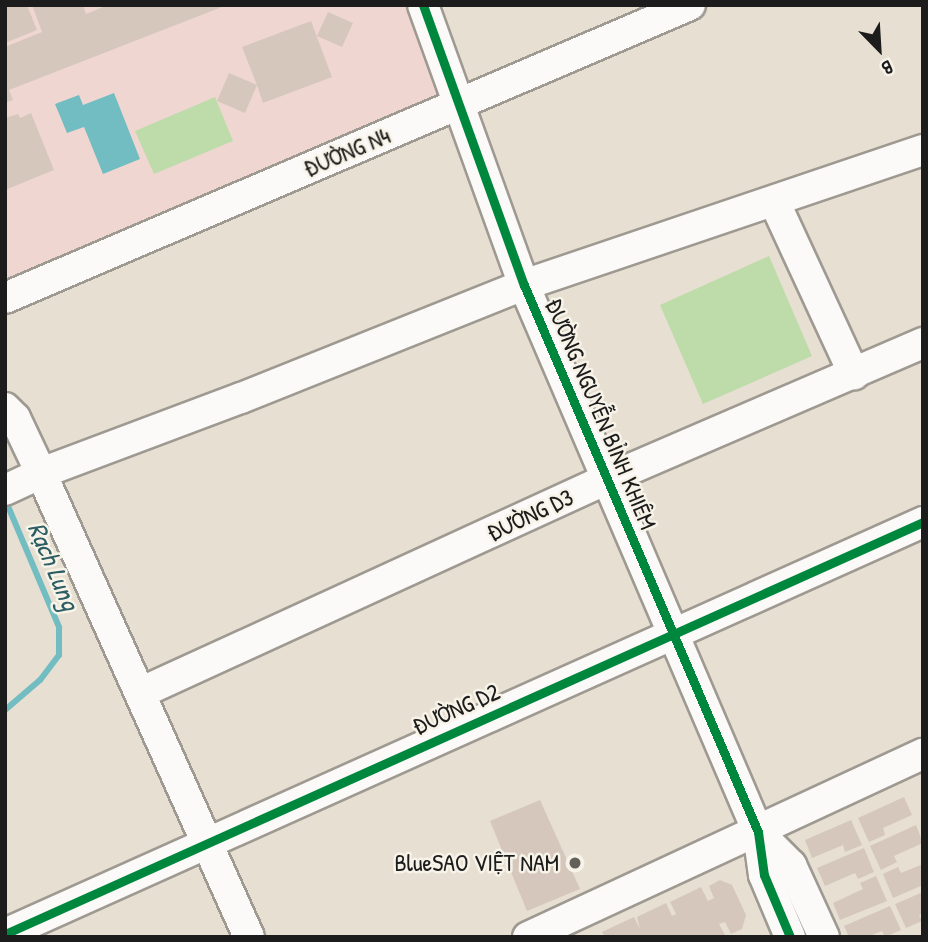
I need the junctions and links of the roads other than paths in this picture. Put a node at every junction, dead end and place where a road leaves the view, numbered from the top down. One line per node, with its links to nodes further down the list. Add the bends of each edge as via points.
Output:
1 (423, 5): 3 (street, ĐƯỜNG NGUYỄN BỈNH KHIÊM)
2 (682, 7): 3 (street, ĐƯỜNG N4)
3 (459, 104): 6 (street, ĐƯỜNG NGUYỄN BỈNH KHIÊM); 7 (street, ĐƯỜNG N4)
4 (923, 150): 5 (street)
5 (775, 201): 6 (street); 9 (street)
6 (524, 285): 11 (street); 12 (street, ĐƯỜNG NGUYỄN BỈNH KHIÊM)
7 (5, 298)
8 (923, 343): 9 (street, ĐƯỜNG D3)
9 (854, 374): 12 (street, ĐƯỜNG D3)
10 (5, 408): 11 (street, via 15,418)
11 (41, 473): 13 (street); 16 (street)
12 (607, 480): 15 (street, ĐƯỜNG NGUYỄN BỈNH KHIÊM); 16 (street, ĐƯỜNG D3)
13 (7, 489)
14 (923, 522): 15 (street, ĐƯỜNG D2)
15 (676, 632): 18 (street, ĐƯỜNG NGUYỄN BỈNH KHIÊM); 19 (street, ĐƯỜNG D2)
16 (140, 693): 19 (street)
17 (923, 754): 18 (street)
18 (758, 832): 22 (street); 23 (street, via 764,876); 24 (street, via 791,865)
19 (206, 842): 20 (street, ĐƯỜNG D2); 21 (street)
20 (5, 934)
21 (248, 937)
22 (528, 937)
23 (790, 937)
24 (824, 937)

